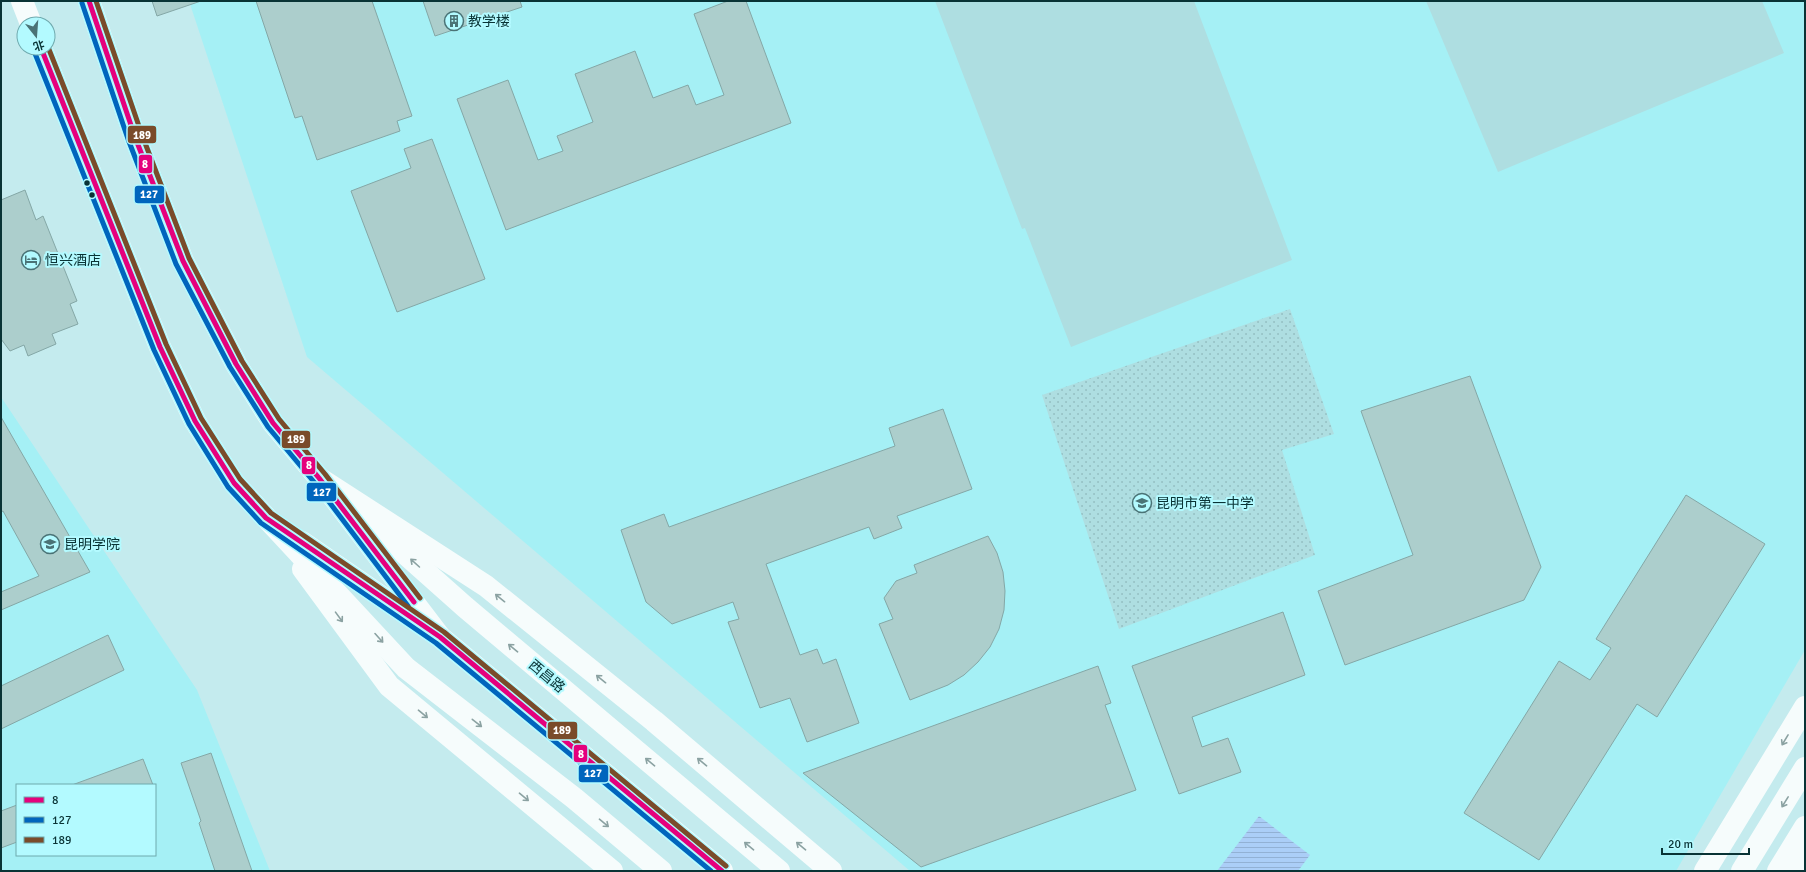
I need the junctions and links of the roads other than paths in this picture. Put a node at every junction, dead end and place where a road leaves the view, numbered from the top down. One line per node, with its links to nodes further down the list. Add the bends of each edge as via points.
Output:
1 (22, 1): 3 (main road)
2 (88, 1): 5 (main road, 西昌路, via 135,137 184,261 240,371 273,423)
3 (28, 16)
4 (44, 56): 6 (main road, 西昌路, via 160,347 195,421 234,483)
5 (319, 478): 7 (main road, 西昌路); 15 (main road, 西昌路, one-way to 5, via 465,607); 16 (main road, one-way to 5, via 654,722 486,586)
6 (266, 518): 7 (main road, 西昌路); 12 (main road, one-way to 12, via 389,686); 13 (main road, 西昌路, one-way to 13, via 406,668 574,798)
7 (440, 637): 14 (main road, 西昌路)
8 (1805, 707): 17 (main road, one-way to 17)
9 (1805, 768): 18 (main road, one-way to 18)
10 (1805, 827): 19 (main road)
11 (1805, 844): 20 (main road)
12 (612, 871)
13 (661, 871)
14 (722, 871)
15 (779, 871)
16 (831, 871)
17 (1705, 871)
18 (1742, 871)
19 (1778, 871)
20 (1797, 871)

